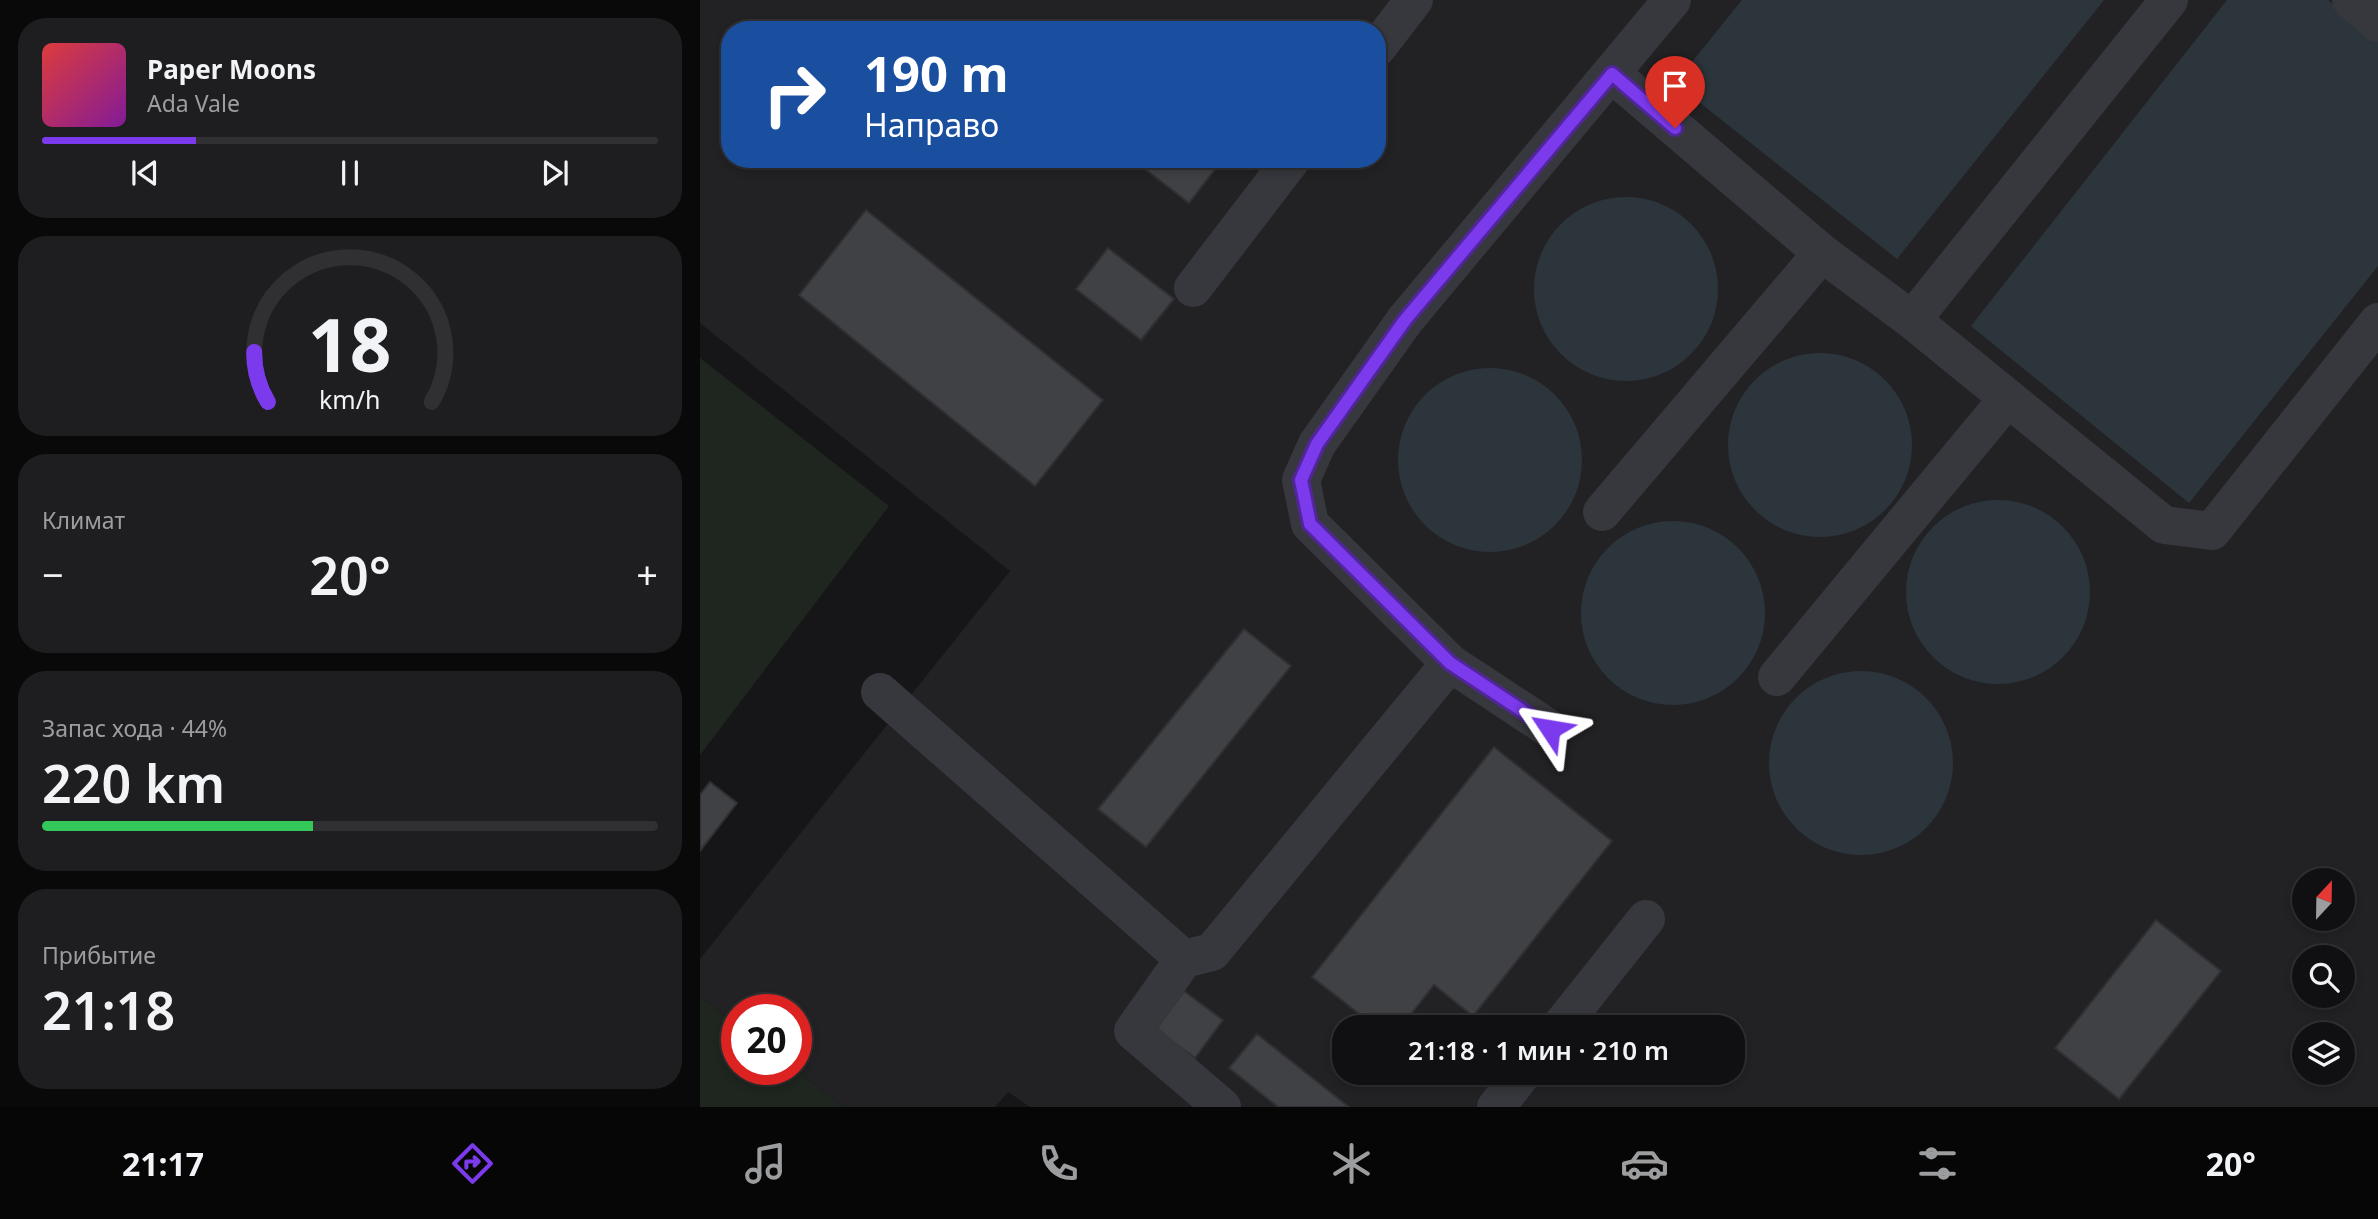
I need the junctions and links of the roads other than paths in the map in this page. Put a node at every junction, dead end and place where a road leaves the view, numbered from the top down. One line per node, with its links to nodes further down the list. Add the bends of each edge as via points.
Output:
1 (1414, 0): 6 (lane)
2 (1672, 0): 7 (lane)
3 (2169, 0): 11 (lane)
4 (2351, 0): 5 (lane)
5 (2378, 23)
6 (1386, 36)
7 (1612, 74): 9 (lane); 15 (lane, via 1405,320 1317,444 1301,480 1310,524)
8 (1285, 168): 10 (lane)
9 (1822, 253): 11 (lane); 14 (lane)
10 (1193, 288)
11 (1912, 320): 13 (lane)
12 (2378, 322): 13 (lane, via 2212,531 2164,525)
13 (2008, 398): 16 (lane)
14 (1602, 512)
15 (1450, 663): 18 (lane); 20 (lane, via 1212,952)
16 (1777, 677)
17 (880, 692): 20 (lane)
18 (1550, 729)
19 (1646, 919): 21 (lane)
20 (1184, 959): 23 (lane, via 1133,1031)
21 (1570, 1015)
22 (1513, 1085): 24 (lane)
23 (1222, 1107)
24 (1496, 1107)

